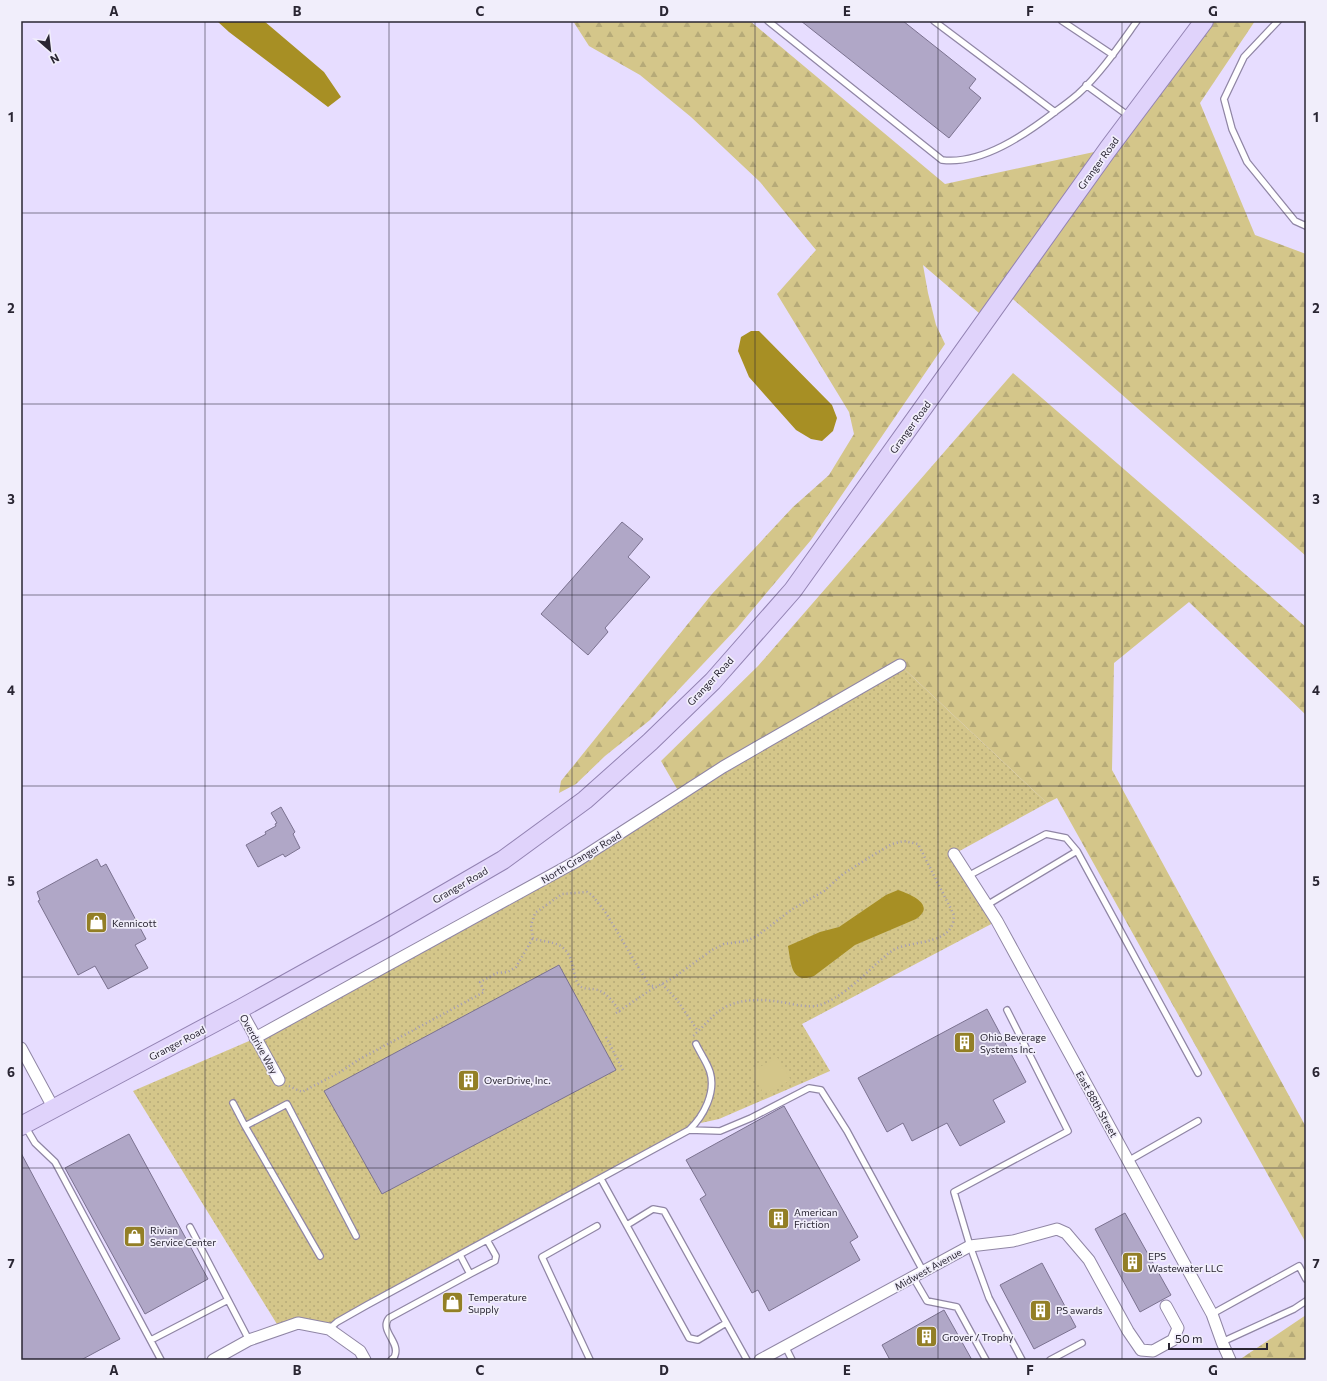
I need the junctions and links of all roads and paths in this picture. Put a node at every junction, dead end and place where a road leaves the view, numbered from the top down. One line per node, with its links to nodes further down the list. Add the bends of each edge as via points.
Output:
1 (768, 21): 9 (lane, via 942,160 954,162 988,154 1029,132)
2 (934, 21): 9 (lane)
3 (1062, 21): 7 (lane)
4 (1137, 21): 7 (lane)
5 (1204, 21): 10 (main road, Granger Road)
6 (1278, 21): 11 (lane, via 1244,57 1224,100 1232,129 1248,162 1296,221)
7 (1113, 55): 8 (lane)
8 (1086, 85): 9 (lane); 10 (lane)
9 (1055, 112)
10 (1132, 118): 20 (main road, Granger Road, via 793,590 707,686 650,742 585,800 503,860)
11 (1306, 226)
12 (900, 665): 27 (street, North Granger Road, via 723,767 577,861)
13 (1077, 851): 15 (lane, via 1066,838 1046,834); 16 (lane); 31 (lane)
14 (954, 854): 15 (street, East 88th Street)
15 (968, 876): 16 (street, East 88th Street)
16 (987, 906): 39 (street, East 88th Street)
17 (533, 938): 19 (path, via 531,925 535,913 562,894 587,892 592,894 606,913 649,984); 22 (path, via 556,944 566,950 578,984 583,988 598,990 611,999); 32 (path, via 516,967 480,982 484,992 302,1092)
18 (662, 984): 19 (path); 24 (path, via 677,1000); 24 (path, via 712,950 724,944 757,936 870,856 892,844 918,844 954,915 947,934 895,949 848,988 818,1006 768,1000 735,1003 718,1012)
19 (656, 987): 22 (path, via 625,1006)
20 (240, 1009): 27 (street, Overdrive Way); 34 (main road, Granger Road)
21 (1007, 1010): 46 (lane, via 1068,1131 954,1192)
22 (620, 1012): 23 (path)
23 (616, 1013)
24 (698, 1031): 25 (path)
25 (693, 1036)
26 (606, 1037): 30 (path)
27 (256, 1038): 32 (street, Overdrive Way)
28 (696, 1044): 38 (lane, via 710,1072 712,1083 708,1101 696,1124)
29 (21, 1048): 34 (street)
30 (624, 1072)
31 (1198, 1073)
32 (279, 1080)
33 (233, 1103): 37 (lane)
34 (54, 1109): 36 (main road, Granger Road)
35 (1198, 1121): 39 (lane)
36 (23, 1125): 59 (lane, via 35,1143 55,1162)
37 (245, 1126): 44 (lane, via 287,1104); 48 (lane)
38 (689, 1130): 40 (lane); 49 (lane, via 720,1130 752,1118 809,1088 821,1090 848,1131)
39 (1128, 1161): 56 (street, East 88th Street)
40 (601, 1179): 41 (lane); 45 (lane)
41 (627, 1225): 57 (lane, via 653,1209 664,1211); 57 (lane, via 689,1338 698,1340)
42 (597, 1226): 69 (lane, via 542,1258)
43 (190, 1228): 53 (lane)
44 (356, 1236)
45 (488, 1240): 47 (lane); 50 (lane, via 496,1256 495,1260)
46 (970, 1246): 49 (street, Midwest Avenue); 55 (street, Midwest Avenue, via 1013,1241 1057,1229 1066,1233 1089,1260 1141,1350 1153,1351 1173,1340 1178,1328); 74 (lane, via 988,1298)
47 (460, 1255): 50 (lane); 58 (lane)
48 (320, 1256)
49 (923, 1271): 51 (street, Midwest Avenue)
50 (470, 1274): 68 (lane, via 389,1318 386,1327 396,1349 396,1355)
51 (913, 1277): 63 (street, Midwest Avenue); 73 (lane, via 927,1301 957,1307)
52 (1306, 1279): 56 (lane, via 1299,1266)
53 (228, 1300): 59 (lane); 60 (lane)
54 (1306, 1301): 62 (lane)
55 (1166, 1306)
56 (1212, 1314): 62 (street, East 88th Street)
57 (726, 1323): 70 (lane)
58 (329, 1329): 60 (street, via 298,1323); 67 (street, via 360,1351)
59 (150, 1340): 65 (lane)
60 (249, 1340): 66 (street)
61 (1082, 1342): 75 (lane)
62 (1222, 1342): 76 (street, East 88th Street)
63 (785, 1346): 64 (street, Midwest Avenue); 72 (lane)
64 (771, 1357): 71 (street, Midwest Avenue)
65 (161, 1360)
66 (213, 1360)
67 (365, 1360)
68 (391, 1360)
69 (590, 1360)
70 (747, 1360)
71 (760, 1360)
72 (792, 1360)
73 (986, 1360)
74 (1022, 1360)
75 (1050, 1360)
76 (1230, 1360)

